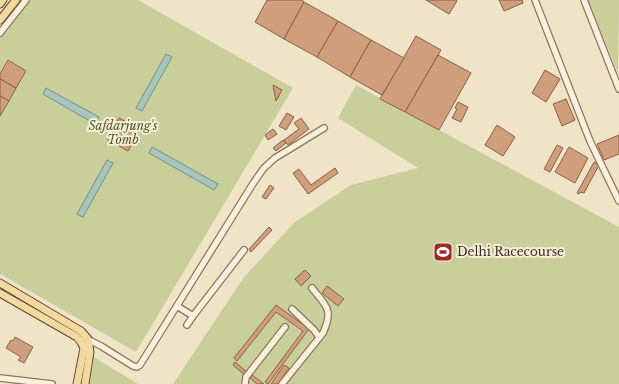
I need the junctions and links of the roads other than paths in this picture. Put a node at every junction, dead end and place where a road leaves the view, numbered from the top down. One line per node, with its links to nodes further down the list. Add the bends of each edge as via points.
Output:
1 (3, 0): 6 (main road)
2 (16, 0): 7 (main road)
3 (26, 0): 8 (street)
4 (535, 0): 11 (street, via 590,141)
5 (584, 0): 9 (street)
6 (0, 4)
7 (0, 20)
8 (0, 33)
9 (619, 89)
10 (324, 128): 16 (street, via 275,158 264,168)
11 (619, 201)
12 (244, 250): 18 (street)
13 (0, 283): 23 (main road, via 81,330)
14 (312, 288): 22 (street, via 328,308 329,314 327,324)
15 (0, 293): 21 (main road)
16 (177, 306): 18 (street); 23 (street, via 137,367)
17 (292, 309): 22 (street)
18 (193, 316): 19 (street)
19 (186, 325)
20 (285, 327): 28 (street, via 246,377)
21 (77, 337): 23 (street); 26 (main road, via 84,348)
22 (319, 337): 29 (street)
23 (88, 339): 27 (main road, via 90,352)
24 (0, 378): 25 (street)
25 (52, 384)
26 (77, 384)
27 (84, 384)
28 (246, 384)
29 (282, 384)

